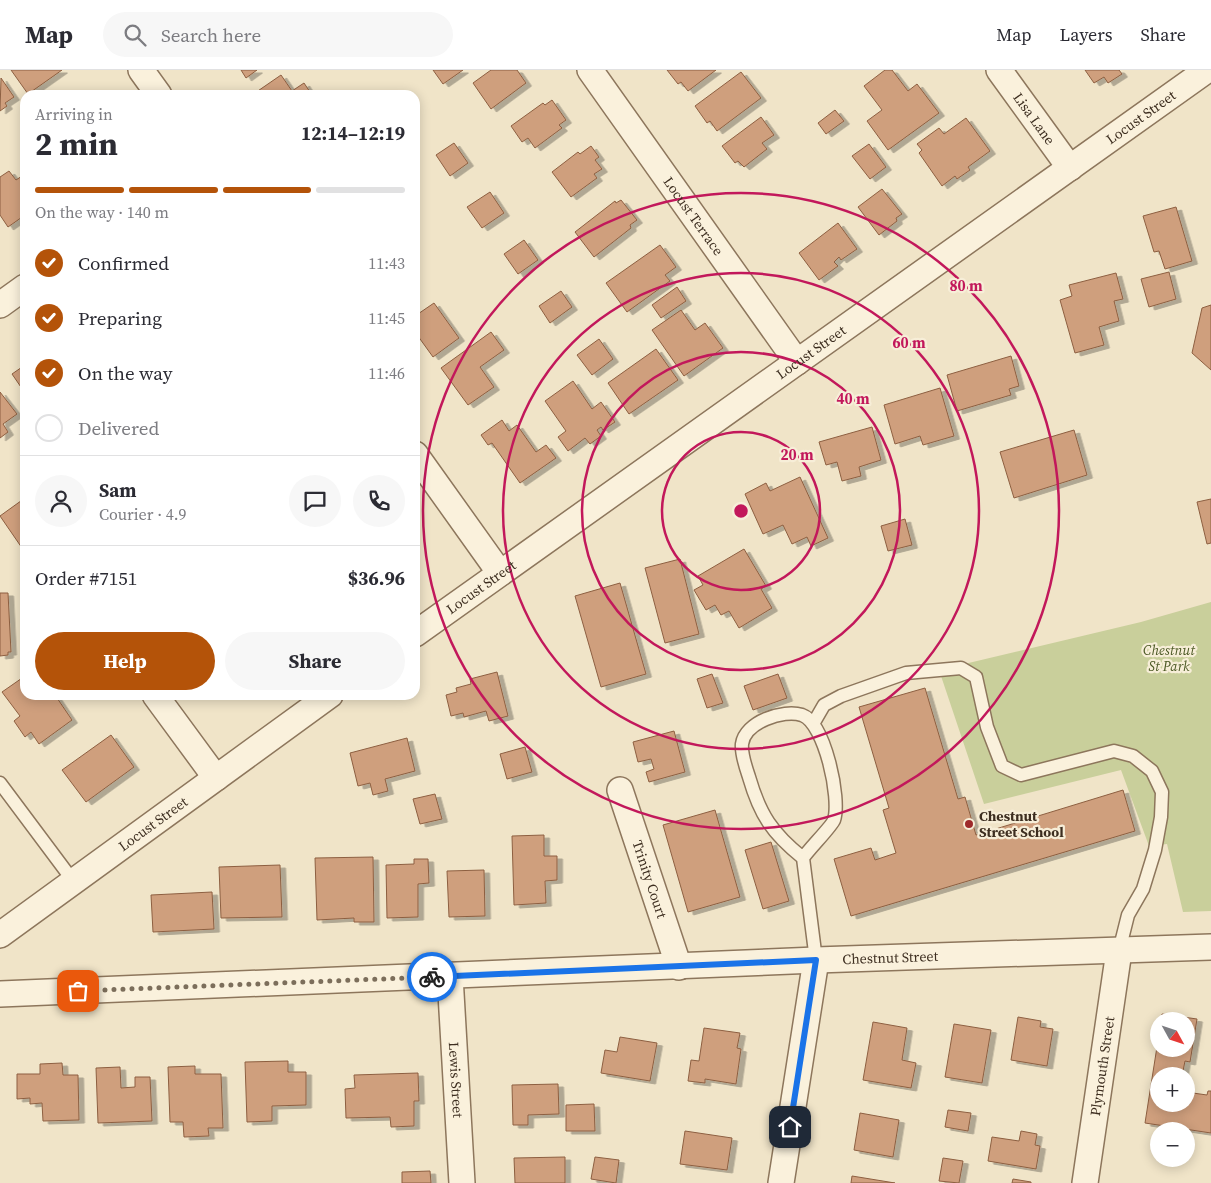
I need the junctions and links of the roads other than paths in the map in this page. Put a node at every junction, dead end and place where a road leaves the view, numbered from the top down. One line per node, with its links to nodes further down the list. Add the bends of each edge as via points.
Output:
1 (141, 70): 5 (street)
2 (590, 70): 9 (street, Locust Terrace)
3 (999, 70): 6 (street, Lisa Lane)
4 (1207, 70): 6 (street, Locust Street)
5 (155, 90)
6 (1070, 168): 9 (street, Locust Street)
7 (20, 291): 8 (street)
8 (0, 305)
9 (797, 362): 11 (street, Locust Street)
10 (420, 461): 11 (street)
11 (500, 573): 12 (street, Locust Street)
12 (420, 630)
13 (160, 700): 16 (street)
14 (323, 700): 16 (street, Locust Street)
15 (813, 724): 19 (lane, via 825,749 836,799 834,821); 19 (lane, via 803,715 789,713 767,719 749,728 742,744 757,803 768,825); 23 (lane, via 824,705 842,696 906,674 961,668 976,677 987,726 1002,766 1021,775 1114,751 1133,756 1152,771 1162,792 1161,817 1143,889 1128,914)
16 (216, 778): 20 (street, Locust Street)
17 (0, 783): 20 (lane)
18 (620, 790): 25 (street, Trinity Court)
19 (803, 858): 24 (lane)
20 (74, 882): 21 (street, Locust Street)
21 (0, 935)
22 (1211, 947): 23 (street, Chestnut Street)
23 (1119, 951): 24 (street, Chestnut Street); 30 (street, Plymouth Street)
24 (816, 960): 25 (street, Chestnut Street); 29 (street)
25 (679, 967): 26 (street, Chestnut Street)
26 (450, 976): 27 (street, Chestnut Street); 28 (street, Lewis Street)
27 (0, 994)
28 (462, 1183)
29 (781, 1183)
30 (1085, 1183)

